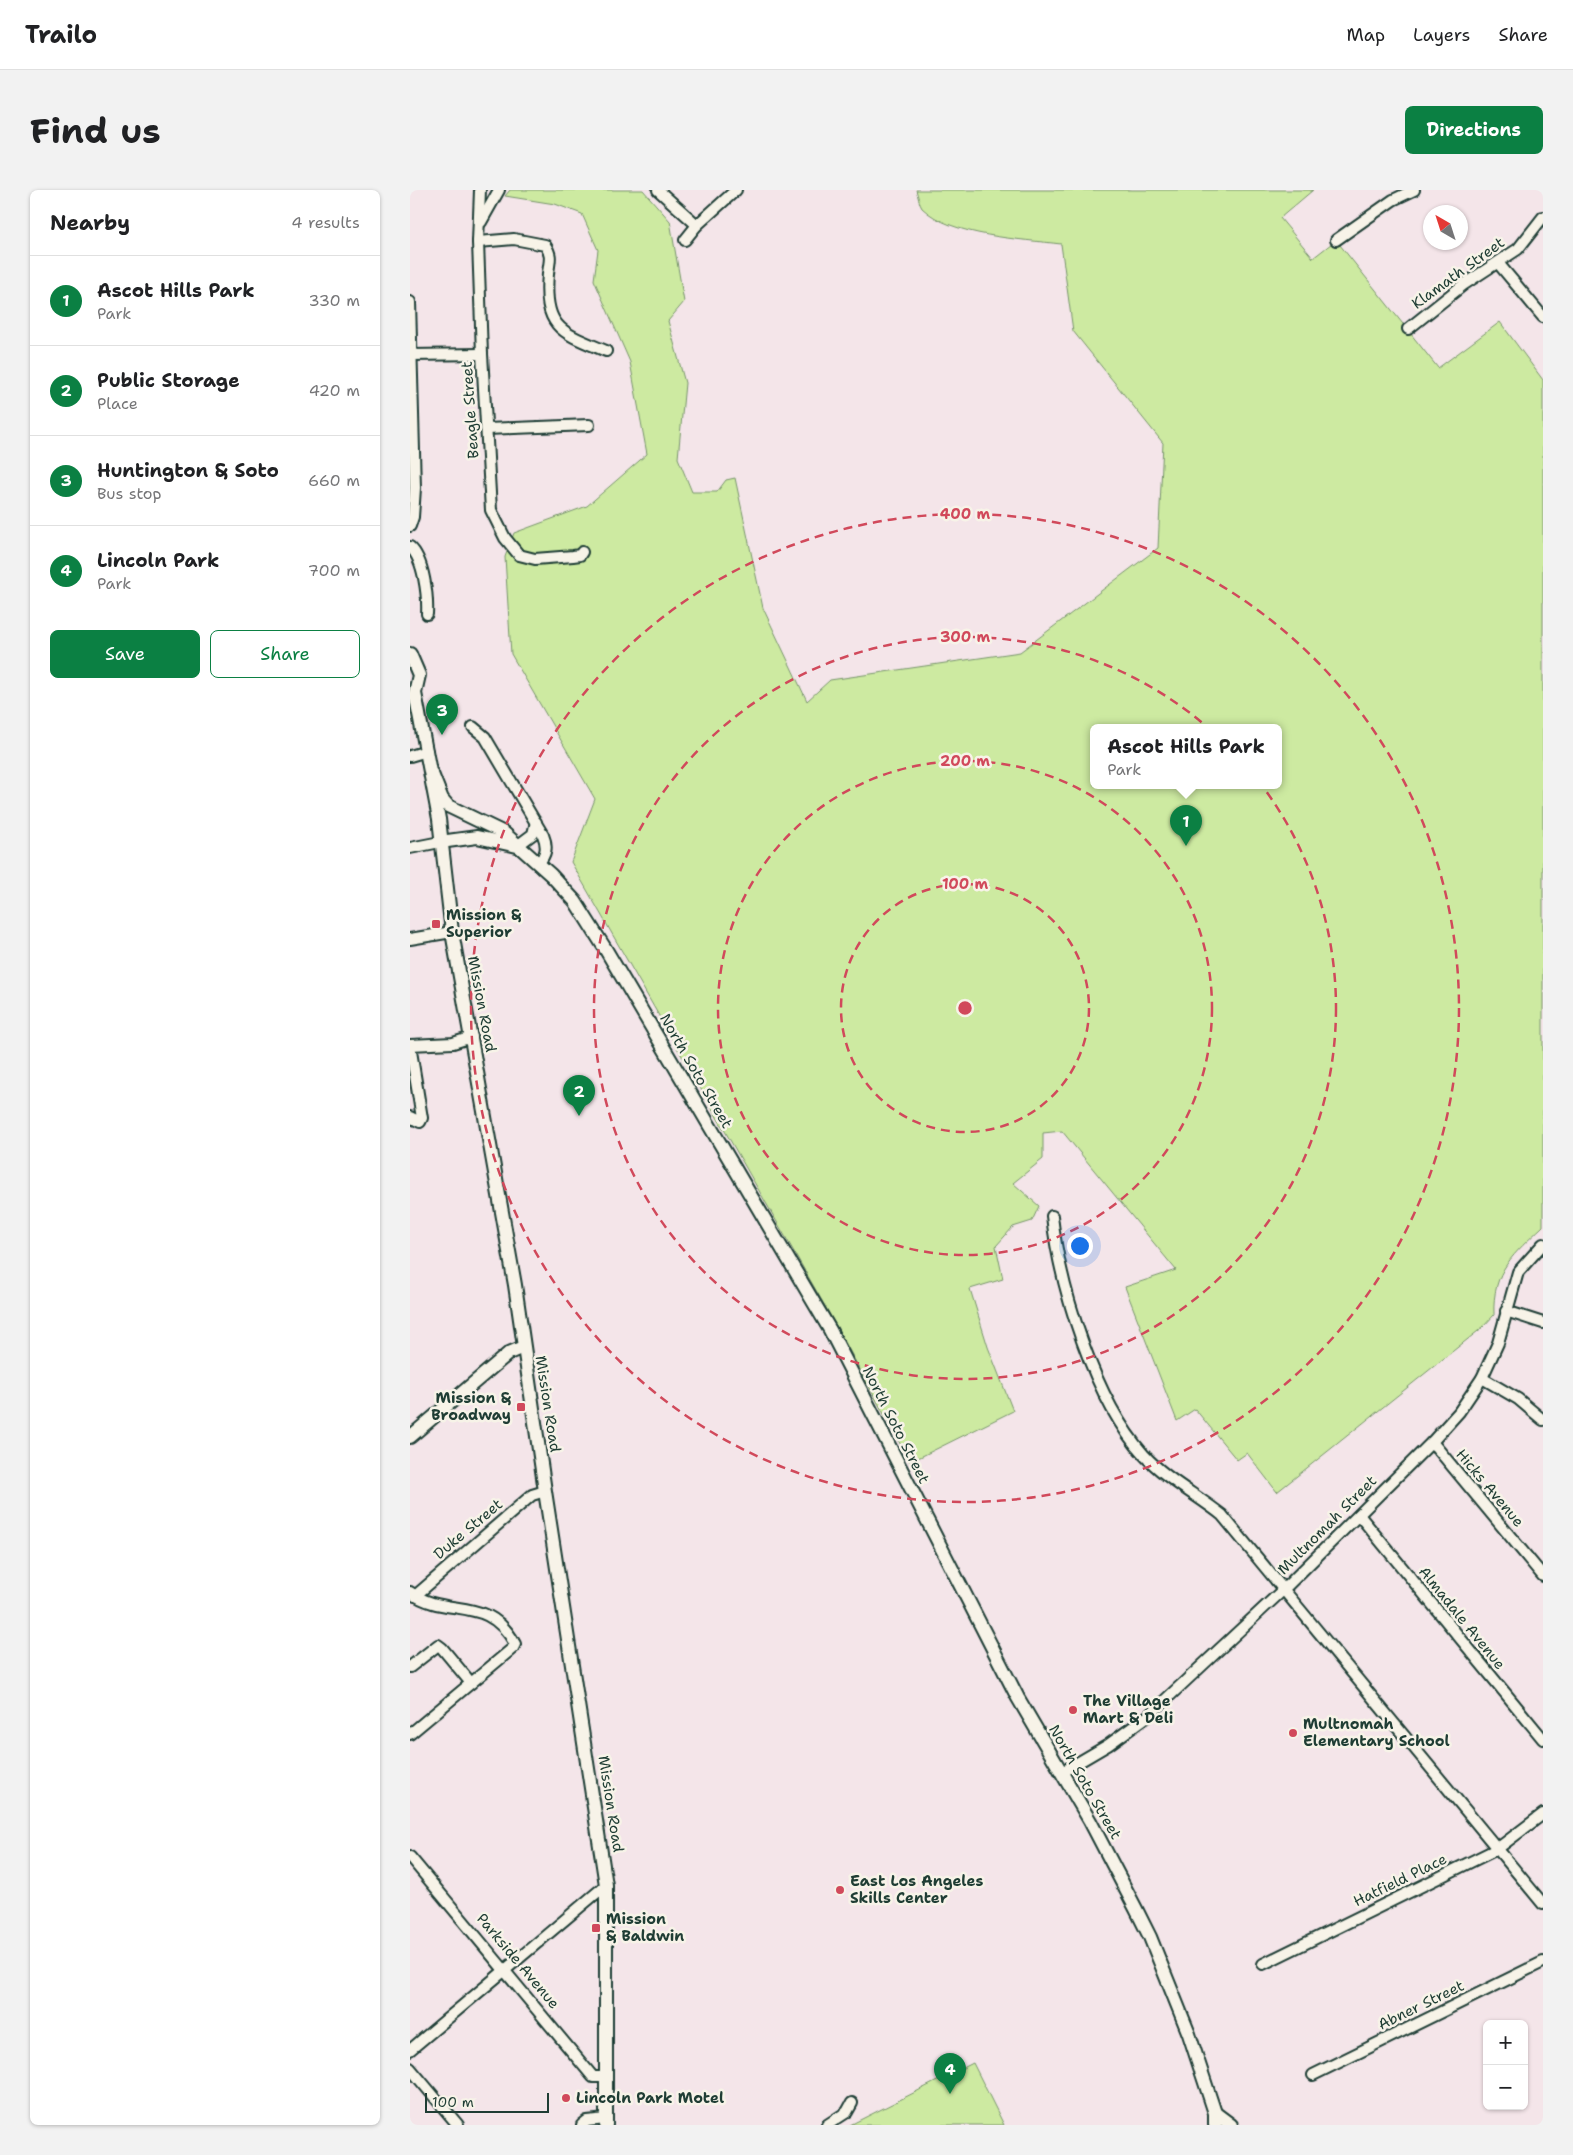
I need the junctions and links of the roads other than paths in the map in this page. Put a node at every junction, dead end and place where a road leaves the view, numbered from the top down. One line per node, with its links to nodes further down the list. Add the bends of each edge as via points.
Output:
1 (480, 190): 7 (street, Beagle Street)
2 (499, 190): 7 (street)
3 (658, 190): 8 (street)
4 (736, 190): 8 (street)
5 (1414, 190): 10 (street)
6 (1543, 217): 12 (street, Klamath Street, via 1518,249)
7 (479, 225): 11 (street, Beagle Street)
8 (697, 225): 9 (street)
9 (685, 240)
10 (1336, 240)
11 (478, 242): 16 (street, via 514,239 545,245 551,254 547,295 550,313 558,328); 18 (street, Beagle Street)
12 (1498, 263): 14 (street); 15 (street, Klamath Street)
13 (410, 302): 17 (street)
14 (1543, 317)
15 (1408, 329)
16 (606, 351)
17 (411, 354): 18 (street); 21 (street)
18 (482, 354): 20 (street, Beagle Street)
19 (589, 425): 20 (street)
20 (487, 429): 24 (street, Beagle Street, via 491,510 512,548 527,559 573,556)
21 (412, 488): 22 (street, via 413,517)
22 (410, 526)
23 (410, 546): 25 (street, via 420,565 428,601)
24 (582, 552)
25 (427, 614)
26 (410, 654): 27 (main road, Mission Road, via 419,675)
27 (412, 690): 29 (main road, Mission Road)
28 (473, 727): 32 (street, via 485,737)
29 (427, 751): 30 (street); 31 (main road, Mission Road)
30 (410, 756)
31 (432, 774): 33 (main road, Mission Road); 34 (main road, via 448,806 504,833)
32 (536, 822): 34 (street, via 533,834); 36 (street, via 546,848 545,856)
33 (440, 842): 34 (main road, North Soto Street, via 477,837); 35 (street); 37 (main road, Mission Road)
34 (517, 846): 36 (main road, North Soto Street)
35 (410, 848)
36 (538, 864): 60 (main road, North Soto Street, via 575,901 606,950 830,1330 1018,1698)
37 (452, 932): 38 (street); 39 (main road, Mission Road)
38 (410, 939)
39 (472, 1037): 40 (street, via 453,1043); 46 (main road, Mission Road)
40 (410, 1045): 41 (street, via 422,1118 420,1122)
41 (410, 1116)
42 (1052, 1216): 54 (street, via 1080,1337 1124,1432 1166,1475 1222,1515)
43 (1543, 1244): 44 (street, Multnomah Street, via 1518,1272)
44 (1506, 1311): 45 (street); 47 (street, Multnomah Street, via 1498,1343)
45 (1543, 1323)
46 (523, 1347): 49 (main road, via 509,1353); 51 (main road, Mission Road)
47 (1482, 1378): 48 (street, via 1518,1399); 50 (street, Multnomah Street, via 1459,1412)
48 (1543, 1420)
49 (410, 1437)
50 (1432, 1442): 52 (street, Multnomah Street); 53 (street, Hicks Avenue)
51 (544, 1491): 55 (street, Duke Street, via 532,1495); 64 (main road, Mission Road)
52 (1359, 1515): 54 (street, Multnomah Street); 59 (street, Almadale Avenue)
53 (1543, 1576)
54 (1285, 1588): 60 (street, Multnomah Street, via 1148,1716); 62 (street)
55 (412, 1594): 57 (street, via 425,1601 486,1614 502,1625 516,1644)
56 (410, 1668): 57 (street, via 438,1646)
57 (472, 1683): 58 (street)
58 (410, 1734)
59 (1543, 1739)
60 (1062, 1772): 74 (main road, North Soto Street, via 1150,1937 1189,2034)
61 (1543, 1814): 62 (street, Hatfield Place)
62 (1497, 1848): 65 (street); 67 (street, Hatfield Place)
63 (410, 1857): 68 (street, Parkside Avenue)
64 (606, 1885): 68 (street); 72 (main road, Mission Road)
65 (1543, 1904)
66 (1543, 1962): 71 (street, Abner Street)
67 (1263, 1964)
68 (505, 1970): 69 (street); 72 (street, Parkside Avenue, via 593,2077)
69 (410, 2050)
70 (410, 2068): 76 (street)
71 (1313, 2075)
72 (605, 2077): 75 (main road, Mission Road)
73 (852, 2103): 78 (street, via 847,2112)
74 (1215, 2119): 79 (main road)
75 (606, 2122): 77 (street, via 587,2121)
76 (458, 2125)
77 (582, 2125)
78 (827, 2125)
79 (1231, 2125)

